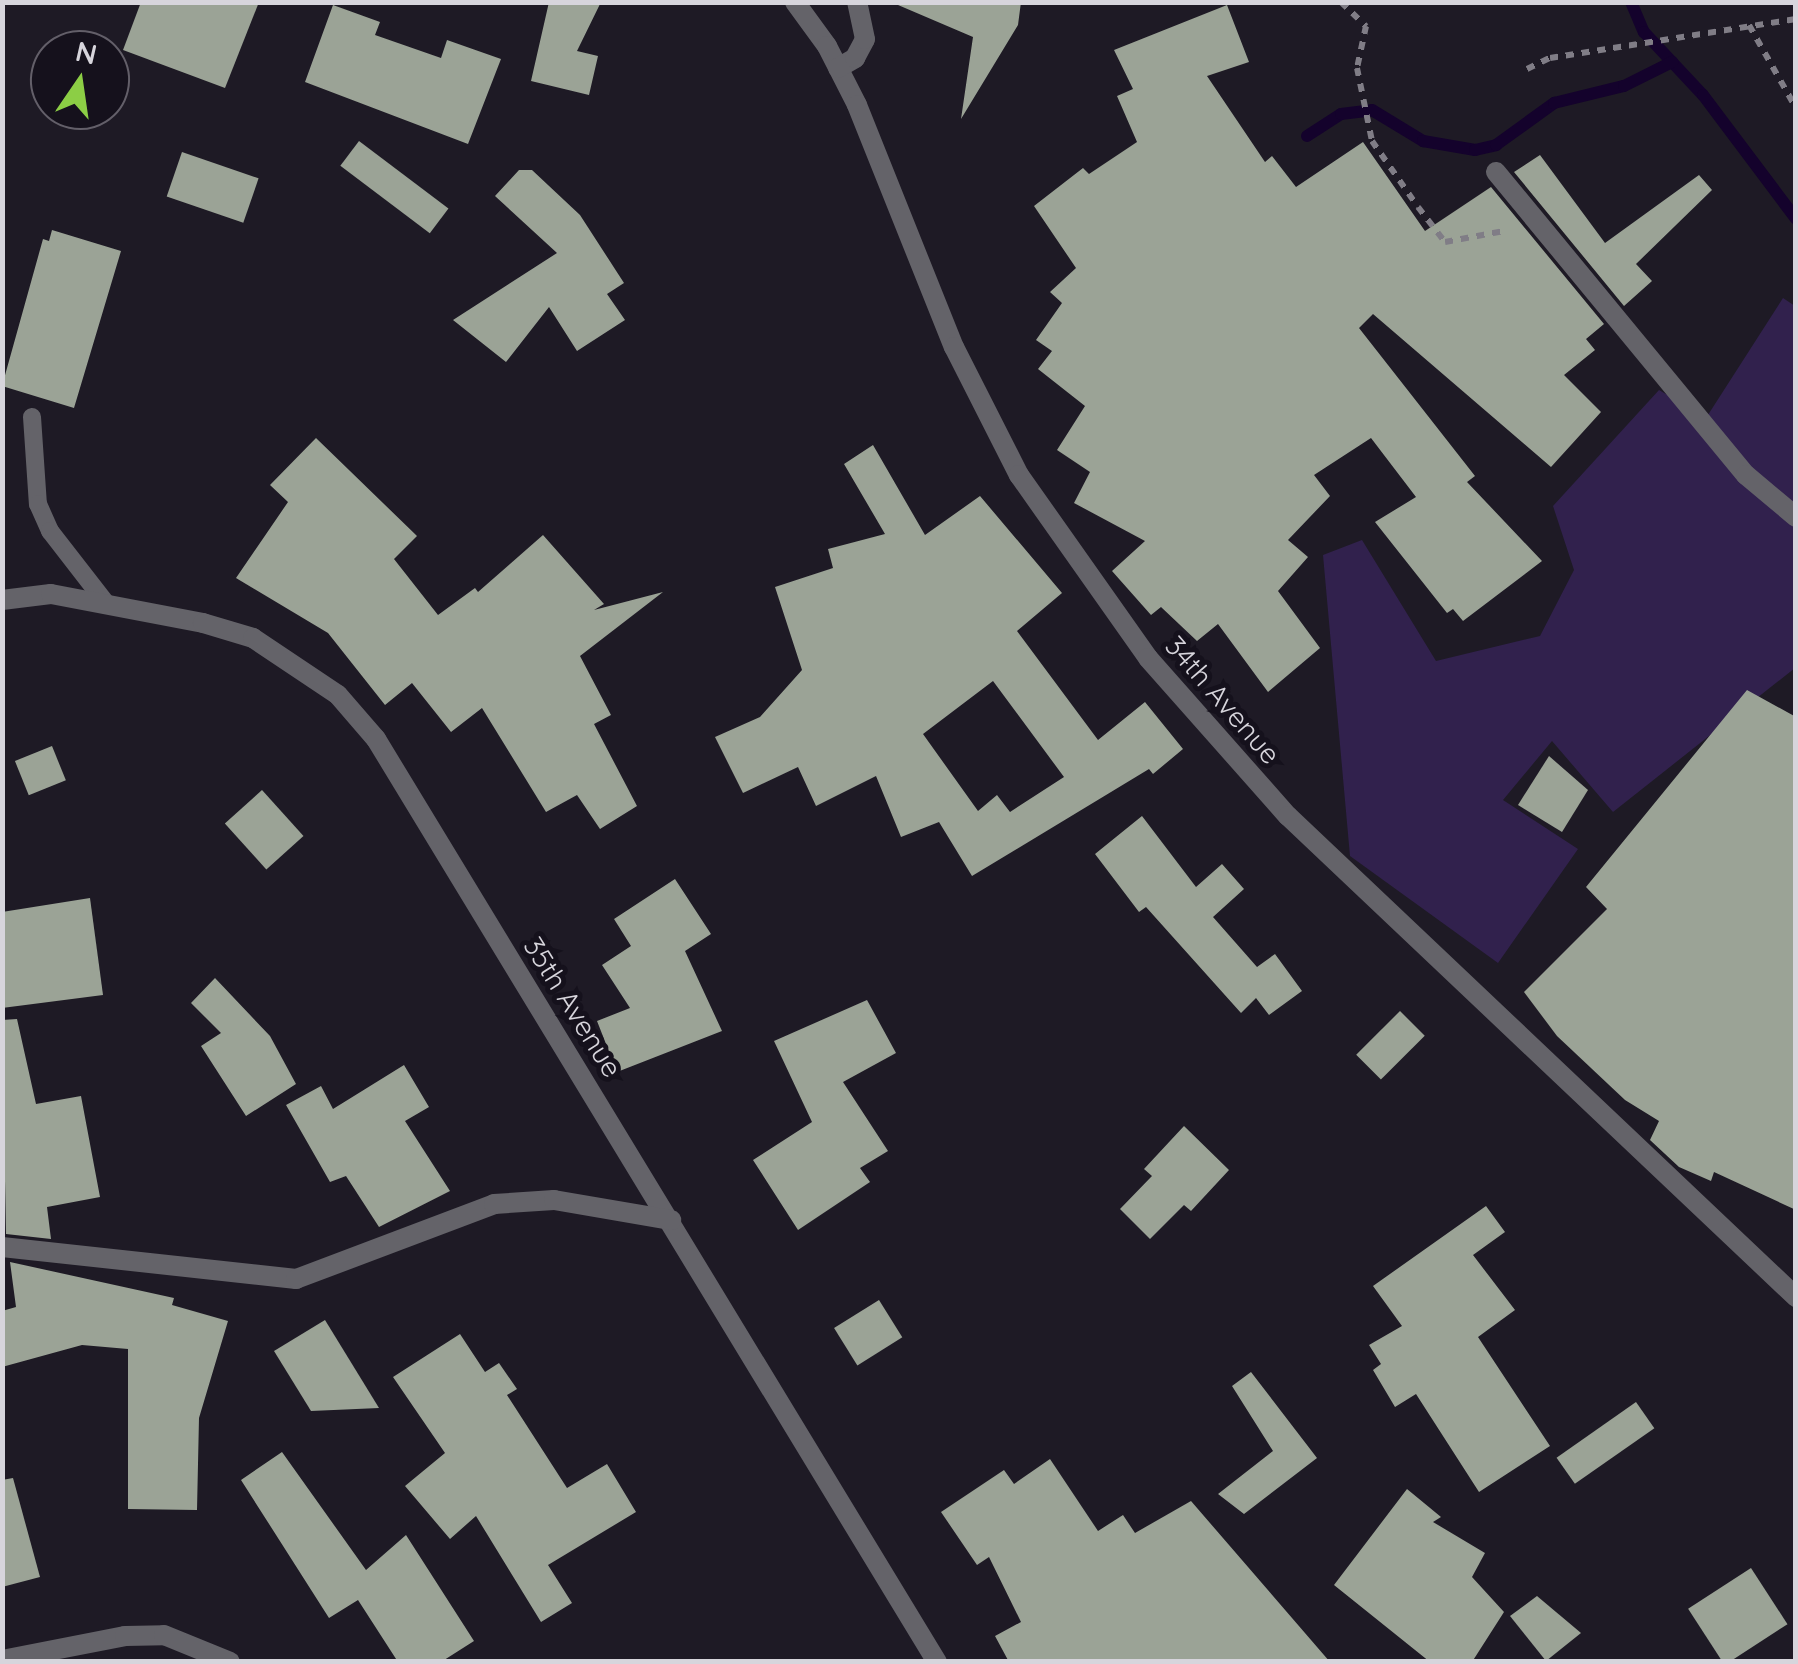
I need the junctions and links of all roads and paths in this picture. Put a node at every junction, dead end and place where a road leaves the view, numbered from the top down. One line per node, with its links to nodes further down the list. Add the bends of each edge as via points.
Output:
1 (795, 2): 6 (street, 34th Avenue)
2 (857, 2): 6 (street, via 864,38 854,58)
3 (1341, 2): 10 (path, via 1366,26 1356,68 1372,141 1445,242 1496,236)
4 (1796, 19): 5 (path)
5 (1749, 24): 7 (path, via 1550,58); 8 (path)
6 (838, 68): 17 (street, 34th Avenue, via 986,412 1040,506 1148,658 1288,816)
7 (1528, 69)
8 (1796, 108)
9 (1496, 172): 10 (street)
10 (1530, 214): 12 (street, via 1746,474)
11 (32, 417): 14 (lane, via 38,504 50,531)
12 (1796, 517)
13 (2, 600): 14 (street, 35th Avenue, via 51,594)
14 (105, 602): 15 (street, 35th Avenue, via 253,638 338,695 376,739)
15 (672, 1220): 16 (street, via 554,1200 494,1204 296,1278); 20 (street, 35th Avenue)
16 (2, 1247)
17 (1796, 1297)
18 (2, 1660): 19 (street, via 125,1636 164,1636)
19 (230, 1662)
20 (938, 1662)

